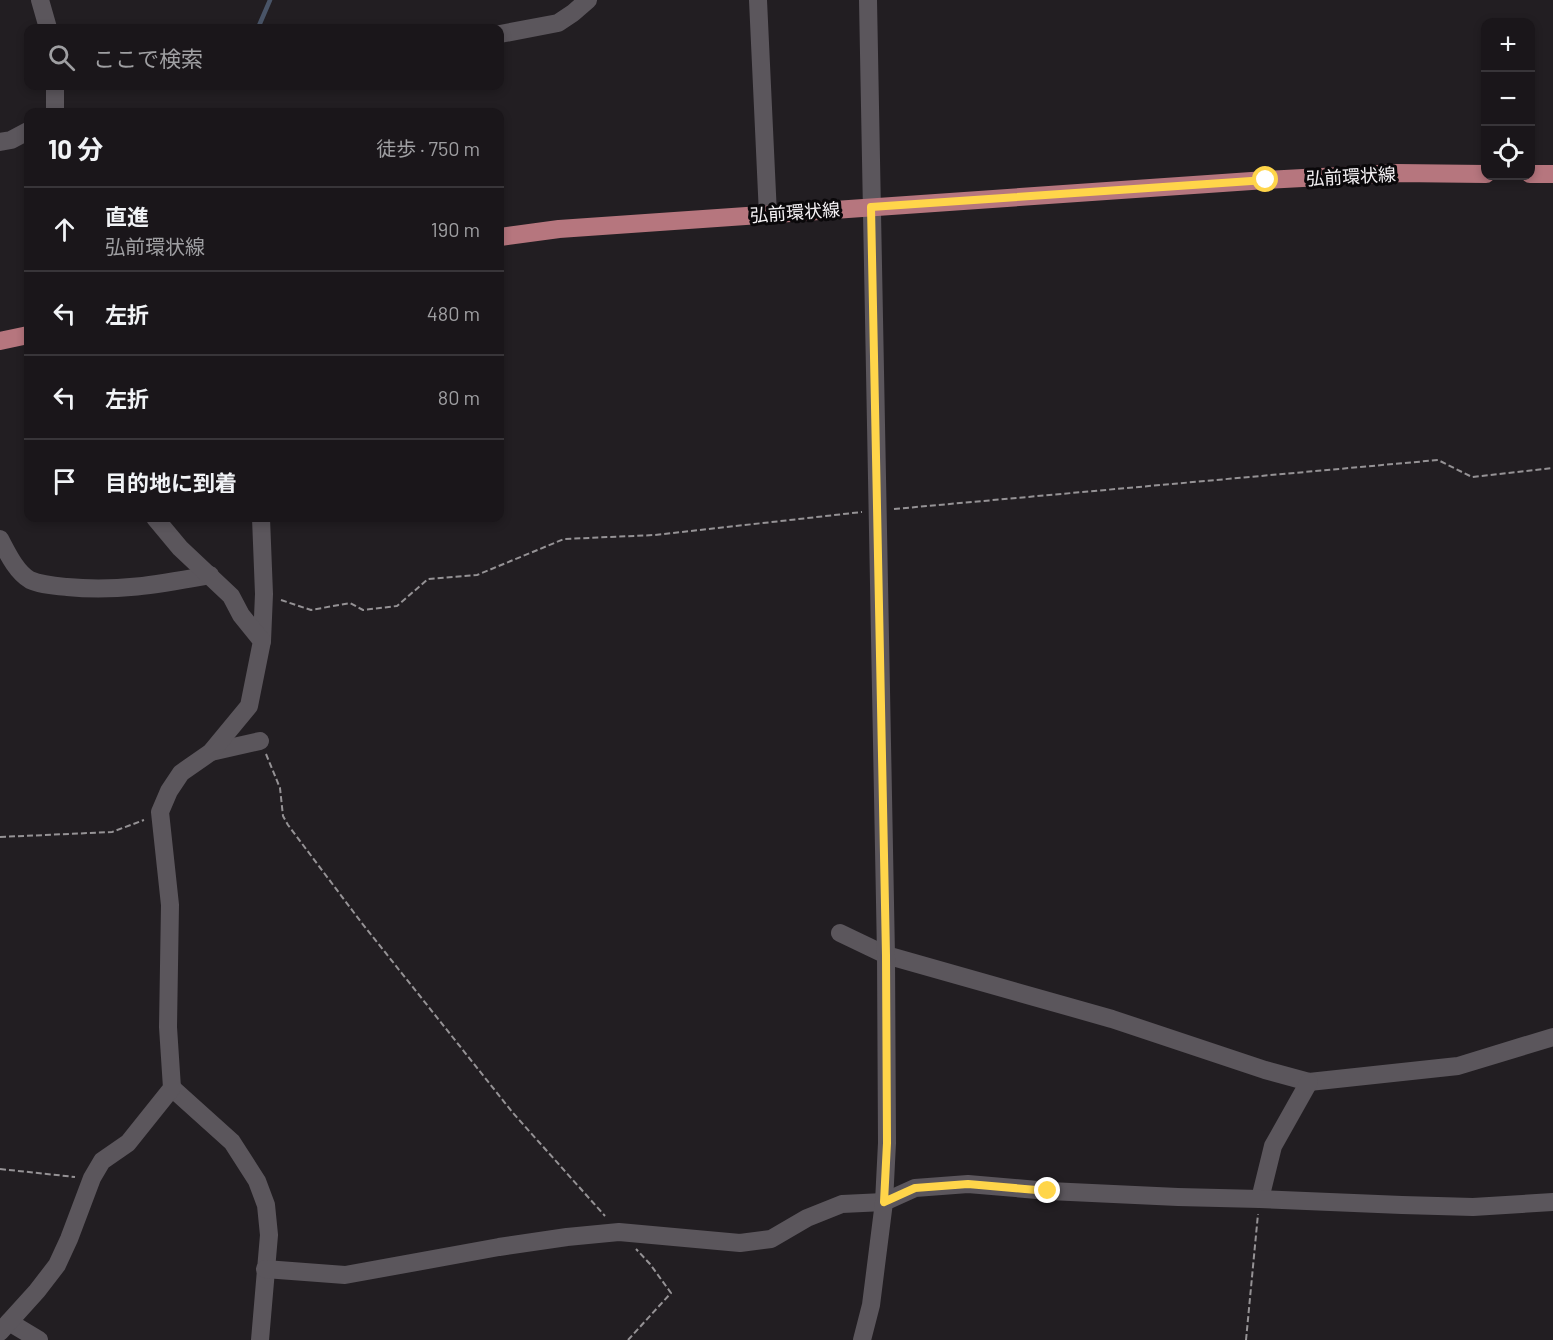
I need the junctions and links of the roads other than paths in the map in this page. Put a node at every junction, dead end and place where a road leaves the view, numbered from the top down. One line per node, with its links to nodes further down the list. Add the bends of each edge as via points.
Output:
1 (40, 0): 5 (street)
2 (588, 0): 6 (street, via 558,22)
3 (758, 0): 15 (street)
4 (868, 0): 14 (street)
5 (47, 24)
6 (504, 33)
7 (54, 90): 8 (street)
8 (55, 108)
9 (24, 132): 10 (street)
10 (0, 142)
11 (1481, 174): 14 (main road, 弘前環状線, via 1397,173 1266,180)
12 (1535, 174): 13 (main road)
13 (1553, 174)
14 (871, 207): 15 (main road, 弘前環状線); 29 (street)
15 (768, 215): 16 (main road, 弘前環状線)
16 (504, 236)
17 (24, 336): 18 (main road)
18 (0, 341)
19 (158, 522): 22 (street)
20 (261, 522): 23 (street)
21 (0, 539): 22 (street, via 29,579 46,585 139,588)
22 (210, 576): 24 (street)
23 (264, 594): 24 (street); 25 (street)
24 (231, 596): 25 (street)
25 (262, 641): 27 (street, via 249,706)
26 (260, 741): 27 (street)
27 (211, 752): 32 (street, via 181,773 160,812 170,905 168,1028)
28 (840, 933): 29 (street)
29 (886, 955): 31 (street, via 1112,1019); 34 (street)
30 (1553, 1037): 31 (street, via 1458,1066)
31 (1310, 1082): 33 (street, via 1273,1146)
32 (172, 1088): 36 (street, via 232,1142 257,1181 266,1205 269,1235); 37 (street, via 128,1143 102,1161 57,1264)
33 (1260, 1199): 34 (street, via 1143,1196 968,1184 915,1188); 35 (street, via 1473,1207)
34 (884, 1202): 36 (street, via 842,1204 771,1239 740,1243 619,1232 511,1245 345,1275); 40 (street, via 872,1305)
35 (1553, 1202)
36 (265, 1269): 39 (street)
37 (5, 1327): 38 (street)
38 (39, 1340)
39 (260, 1340)
40 (862, 1340)

